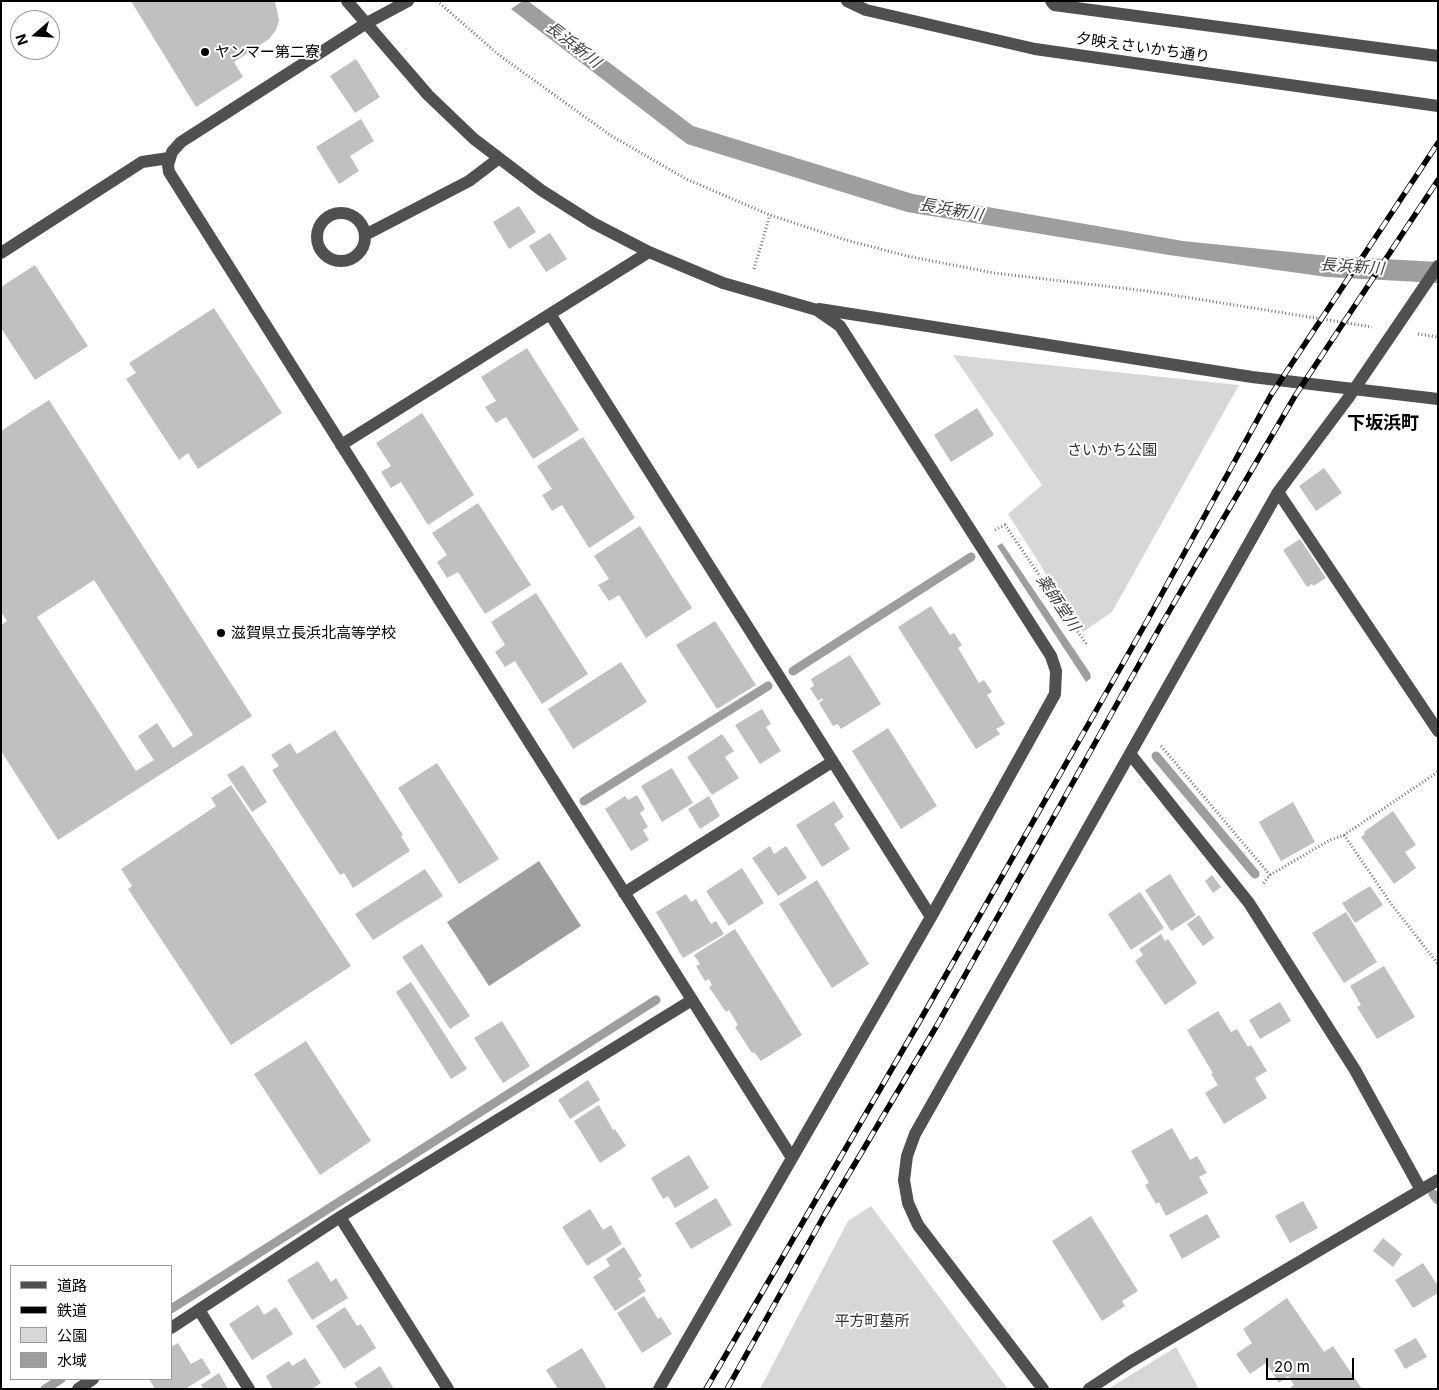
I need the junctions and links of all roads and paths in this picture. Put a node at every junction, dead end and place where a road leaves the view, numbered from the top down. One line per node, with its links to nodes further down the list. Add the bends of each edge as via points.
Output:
1 (347, 1): 6 (street)
2 (408, 1): 6 (street)
3 (437, 1): 11 (path, via 499,55 610,135 686,179)
4 (847, 1): 8 (street, 夕映えさいかち通り, via 866,10 1035,49)
5 (1051, 1): 7 (street, via 1054,5)
6 (366, 24): 9 (street, via 181,142); 10 (street, via 428,95)
7 (1438, 56)
8 (1438, 106)
9 (169, 158): 14 (street, via 142,162); 23 (street, via 172,178)
10 (498, 159): 12 (street, via 469,181); 13 (street, via 567,207)
11 (770, 215): 16 (path, via 764,227); 19 (path, via 907,256 994,273 1147,291)
12 (365, 235)
13 (649, 252): 16 (street); 18 (street)
14 (1, 253)
15 (1438, 266): 24 (street, bridge)
16 (749, 292): 17 (street)
17 (808, 307): 22 (street, via 1252,377); 25 (street, via 833,320 845,334)
18 (550, 314): 23 (street); 30 (street)
19 (1373, 327)
20 (1412, 334): 21 (path)
21 (1438, 337)
22 (1438, 399)
23 (341, 446): 34 (street)
24 (1278, 492): 27 (street); 29 (street)
25 (977, 539): 26 (path, via 1005,526); 36 (street, via 1051,656 1057,686 1056,694)
26 (1086, 645)
27 (1438, 731)
28 (1161, 746): 33 (path)
29 (1131, 754): 35 (street); 50 (street, via 906,1156 906,1195 918,1225)
30 (832, 762): 34 (street); 36 (street)
31 (1438, 772): 32 (path)
32 (1344, 835): 33 (path); 37 (path)
33 (1270, 875): 35 (path)
34 (624, 893): 38 (street)
35 (1249, 903): 41 (street, via 1355,1070)
36 (931, 917): 39 (street)
37 (1438, 964)
38 (692, 1000): 39 (street); 42 (street)
39 (792, 1158): 49 (street)
40 (1438, 1180): 41 (street)
41 (1421, 1190): 51 (street)
42 (340, 1217): 43 (street); 46 (street)
43 (199, 1310): 44 (street); 48 (street)
44 (172, 1327)
45 (92, 1380): 47 (street)
46 (447, 1388)
47 (78, 1389)
48 (249, 1389)
49 (659, 1389)
50 (1044, 1389)
51 (1089, 1389)

